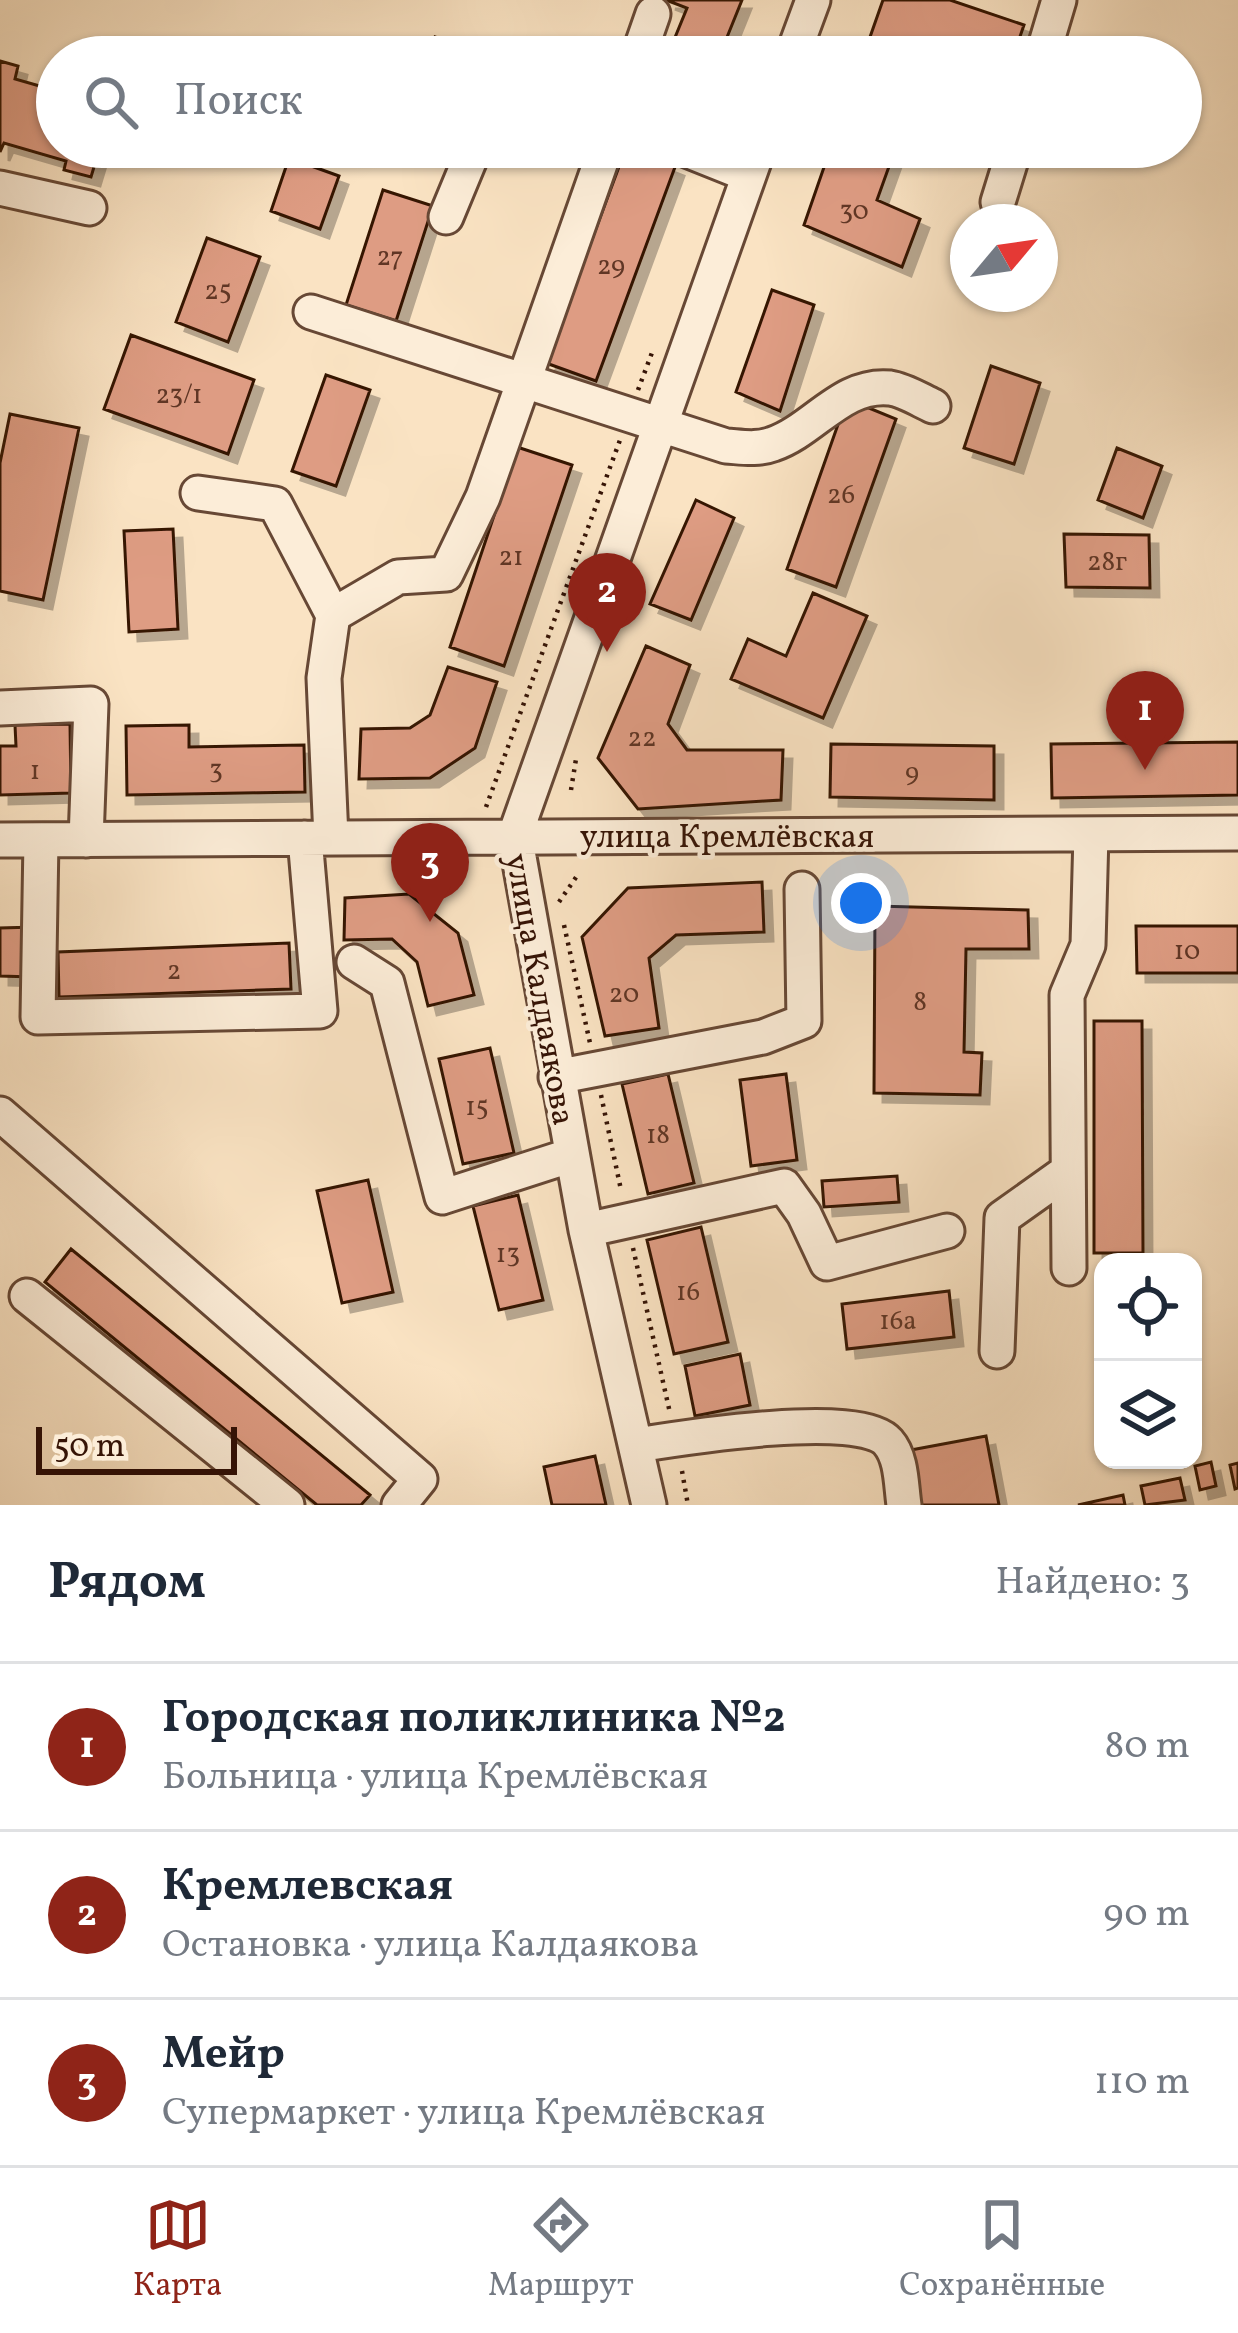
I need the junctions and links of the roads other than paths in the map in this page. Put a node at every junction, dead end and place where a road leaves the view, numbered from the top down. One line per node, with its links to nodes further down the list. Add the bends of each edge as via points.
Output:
1 (813, 0): 5 (street)
2 (1059, 0): 6 (street)
3 (653, 14): 4 (street)
4 (645, 36)
5 (800, 36)
6 (1048, 36)
7 (466, 168): 14 (street)
8 (598, 168): 16 (street)
9 (751, 168): 18 (street, улица Калдаякова)
10 (1009, 168): 12 (street)
11 (0, 188): 13 (street)
12 (998, 202)
13 (89, 208)
14 (446, 217)
15 (310, 312): 16 (street)
16 (522, 380): 18 (street); 20 (street, via 483,497 446,574 398,577)
17 (933, 406): 18 (street, via 894,388 870,388 755,449)
18 (644, 419): 24 (street, улица Калдаякова)
19 (199, 493): 20 (street, via 275,504)
20 (333, 615): 25 (street)
21 (0, 708): 28 (street, via 91,704)
22 (1238, 833): 23 (street, улица Кремлёвская)
23 (1091, 834): 24 (street, улица Кремлёвская); 34 (street, via 1088,945 1067,995)
24 (515, 836): 25 (street, улица Кремлёвская); 31 (street, улица Калдаякова)
25 (318, 838): 27 (street, via 320,1011 38,1017); 28 (street, улица Кремлёвская)
26 (0, 840): 27 (street, улица Кремлёвская)
27 (41, 840): 28 (street, улица Кремлёвская)
28 (86, 840)
29 (802, 889): 31 (street, via 804,1021 763,1037)
30 (354, 962): 33 (street, via 387,983 442,1197)
31 (556, 1077): 33 (street, улица Калдаякова)
32 (0, 1114): 42 (street, via 420,1480)
33 (572, 1155): 35 (street, улица Калдаякова)
34 (1068, 1171): 37 (street); 39 (street, via 1002,1218)
35 (586, 1230): 36 (street, via 784,1186 826,1263); 40 (street, улица Калдаякова)
36 (947, 1231)
37 (1069, 1268)
38 (27, 1296): 41 (street)
39 (998, 1351)
40 (637, 1445): 43 (street, улица Калдаякова); 44 (street, via 858,1428 892,1446)
41 (287, 1505)
42 (399, 1505)
43 (649, 1505)
44 (904, 1505)

